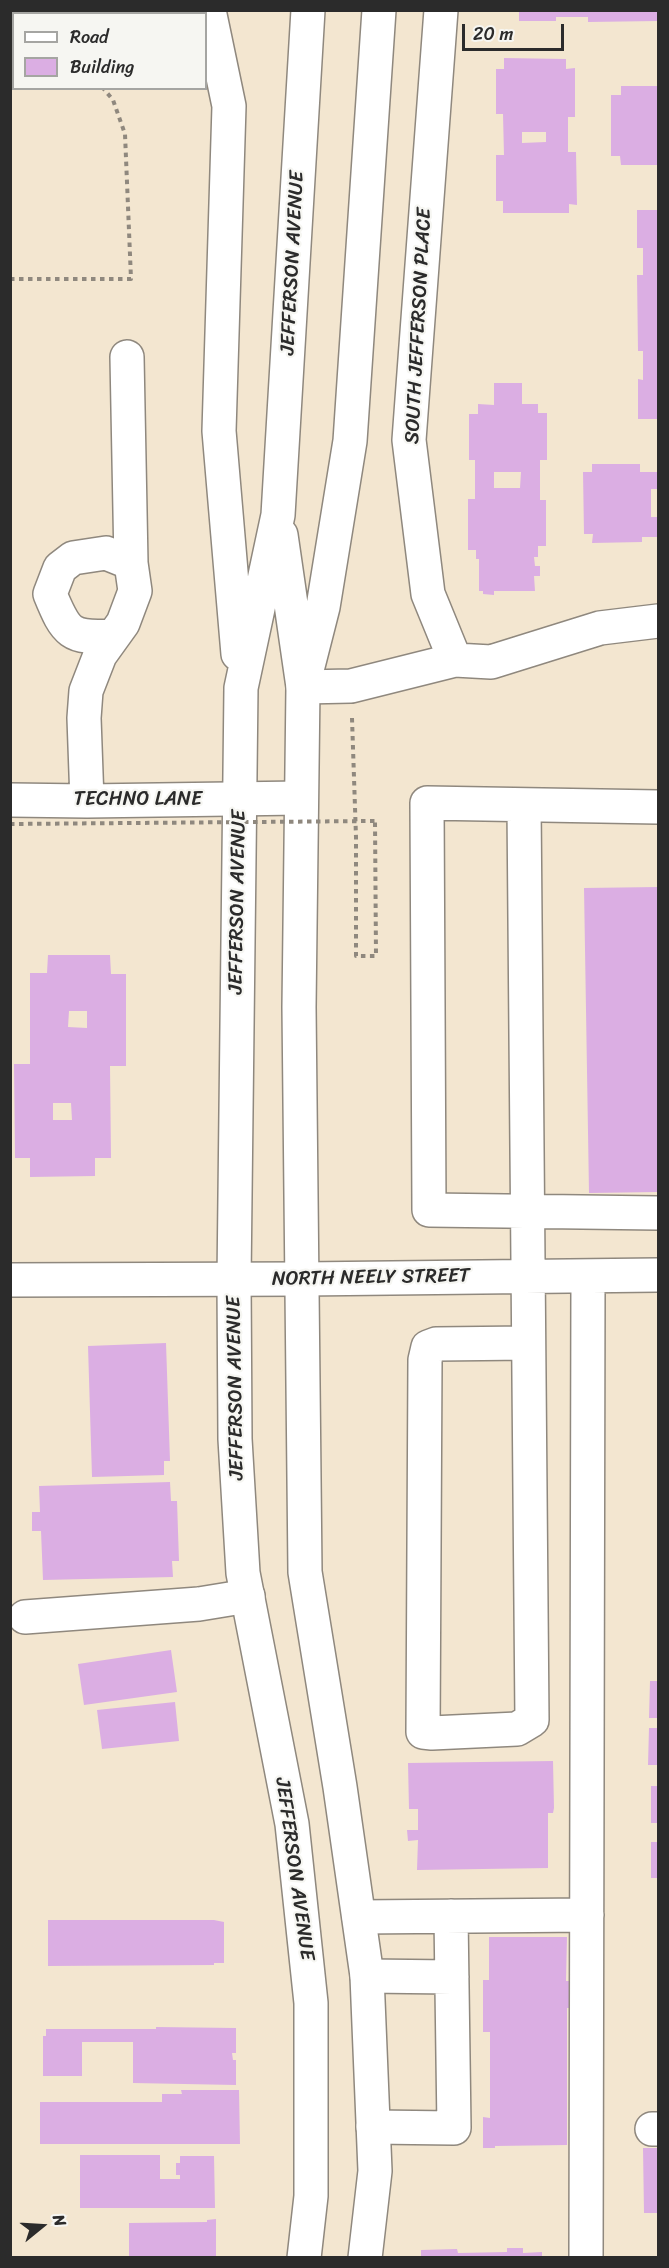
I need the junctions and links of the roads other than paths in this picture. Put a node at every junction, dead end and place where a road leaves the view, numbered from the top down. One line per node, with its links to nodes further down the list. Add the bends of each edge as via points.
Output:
1 (209, 10): 5 (main road)
2 (308, 10): 7 (main road, JEFFERSON AVENUE)
3 (379, 10): 12 (main road, via 350,441 323,607)
4 (441, 10): 11 (main road, SOUTH JEFFERSON PLACE, via 409,440 428,594)
5 (212, 40): 13 (main road, via 229,106 219,431)
6 (127, 357): 8 (main road)
7 (278, 515): 12 (main road, JEFFERSON AVENUE); 13 (main road, JEFFERSON AVENUE)
8 (131, 563): 10 (main road, via 135,591 123,623); 10 (main road, via 106,553 73,558 60,568 50,594 70,632 84,637)
9 (658, 621): 11 (main road, via 600,628 491,662)
10 (113, 636): 17 (main road, via 100,654 86,691)
11 (455, 660): 12 (main road, via 351,686)
12 (303, 687): 14 (main road, JEFFERSON AVENUE)
13 (241, 688): 15 (main road, JEFFERSON AVENUE)
14 (301, 798): 15 (main road, TECHNO LANE); 27 (main road, JEFFERSON AVENUE)
15 (239, 799): 17 (main road, TECHNO LANE); 26 (main road, JEFFERSON AVENUE)
16 (10, 800): 17 (main road, TECHNO LANE)
17 (87, 801)
18 (524, 805): 19 (main road); 20 (main road); 20 (main road, via 427,803 429,1210)
19 (658, 807)
20 (527, 1211): 21 (main road); 24 (main road)
21 (658, 1213)
22 (658, 1275): 23 (main road, NORTH NEELY STREET)
23 (588, 1276): 24 (main road, NORTH NEELY STREET); 31 (main road)
24 (527, 1277): 27 (main road, NORTH NEELY STREET); 28 (main road)
25 (10, 1280): 26 (main road, NORTH NEELY STREET)
26 (234, 1280): 27 (main road, NORTH NEELY STREET); 29 (main road, JEFFERSON AVENUE, via 235,1439 243,1573)
27 (303, 1280): 33 (main road, JEFFERSON AVENUE, via 305,1572)
28 (528, 1343): 28 (main road, via 532,1720 517,1729 423,1732 428,1347)
29 (248, 1596): 30 (main road, via 200,1604); 37 (main road, JEFFERSON AVENUE, via 292,1824 311,2003 311,2196)
30 (25, 1617)
31 (587, 1914): 32 (main road); 39 (main road)
32 (452, 1916): 33 (main road); 35 (main road)
33 (359, 1917): 34 (main road, JEFFERSON AVENUE)
34 (367, 1976): 35 (main road); 36 (main road, JEFFERSON AVENUE)
35 (452, 1977): 36 (main road, via 454,2128)
36 (373, 2127): 38 (main road, JEFFERSON AVENUE, via 375,2171)
37 (304, 2258)
38 (365, 2258)
39 (586, 2258)

